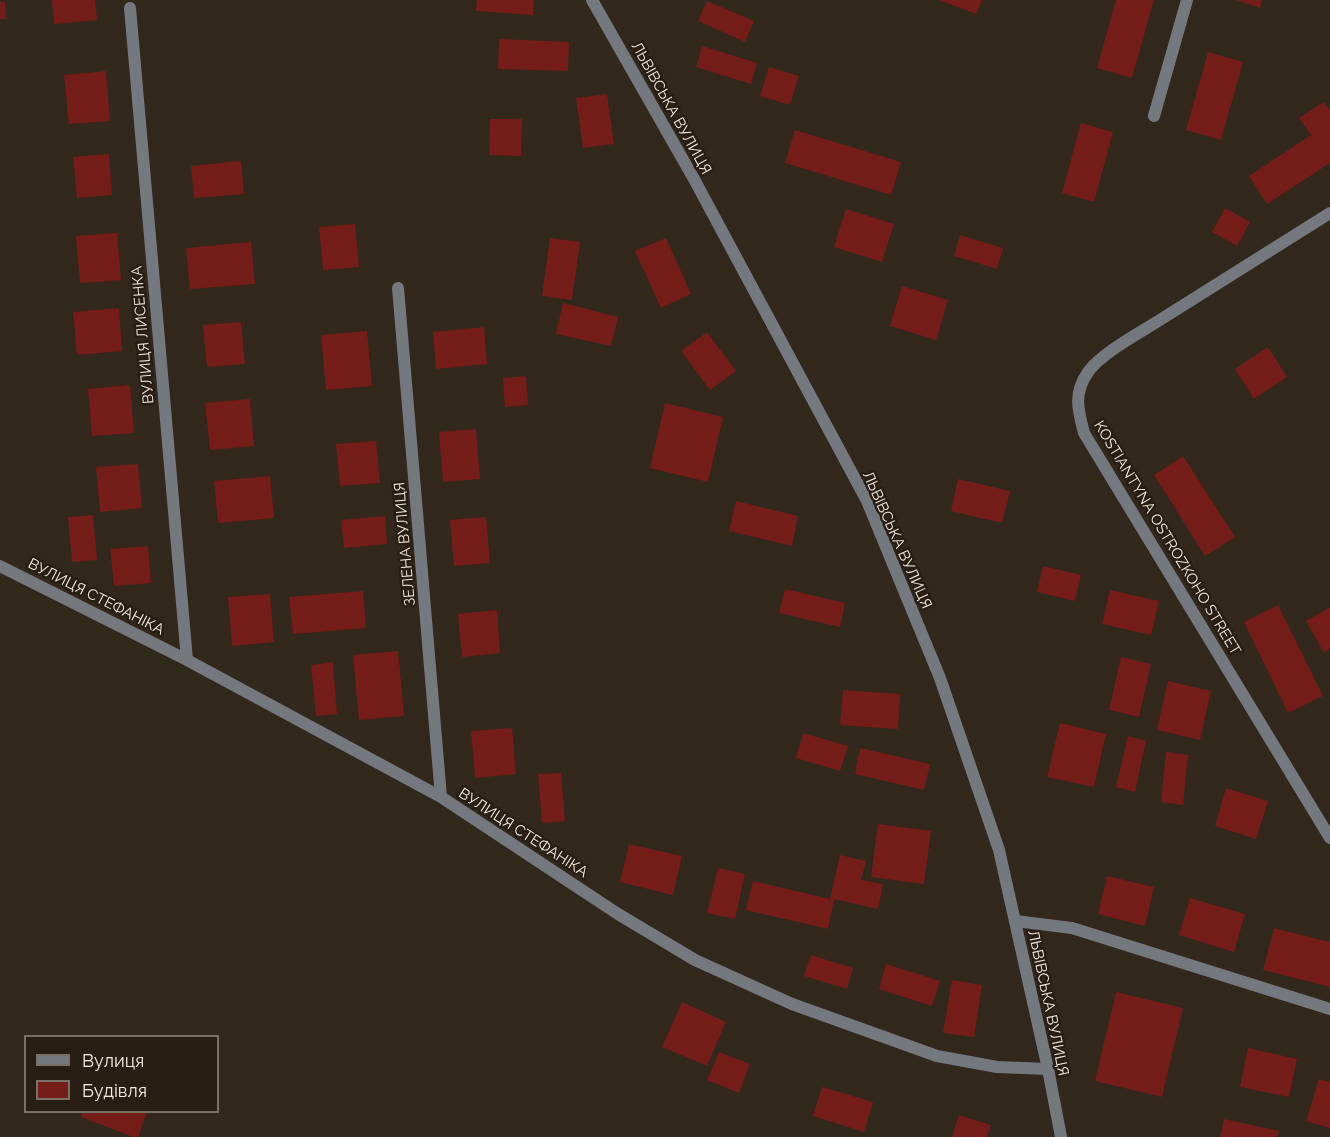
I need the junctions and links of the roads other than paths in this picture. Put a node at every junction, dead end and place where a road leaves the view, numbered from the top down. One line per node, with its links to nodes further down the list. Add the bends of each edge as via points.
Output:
1 (592, 0): 11 (street, ЛЬВІВСЬКА ВУЛИЦЯ, via 694,179 867,501 940,678 999,850)
2 (1187, 0): 4 (street)
3 (130, 8): 8 (street, ВУЛИЦЯ ЛИСЕНКА)
4 (1154, 116)
5 (1330, 213): 10 (street, KOSTIANTYNA OSTROZKOHO STREET, via 1100,360 1080,388 1077,405 1084,433)
6 (398, 288): 9 (street, ЗЕЛЕНА ВУЛИЦЯ)
7 (0, 566): 8 (street, ВУЛИЦЯ СТЕФАНІКА)
8 (187, 660): 9 (street, ВУЛИЦЯ СТЕФАНІКА)
9 (441, 797): 13 (street, ВУЛИЦЯ СТЕФАНІКА, via 695,960 792,1004 937,1056 997,1067)
10 (1330, 838)
11 (1015, 921): 12 (street, via 1072,928); 13 (street, ЛЬВІВСЬКА ВУЛИЦЯ)
12 (1330, 1009)
13 (1048, 1069): 14 (street, ЛЬВІВСЬКА ВУЛИЦЯ)
14 (1061, 1137)

